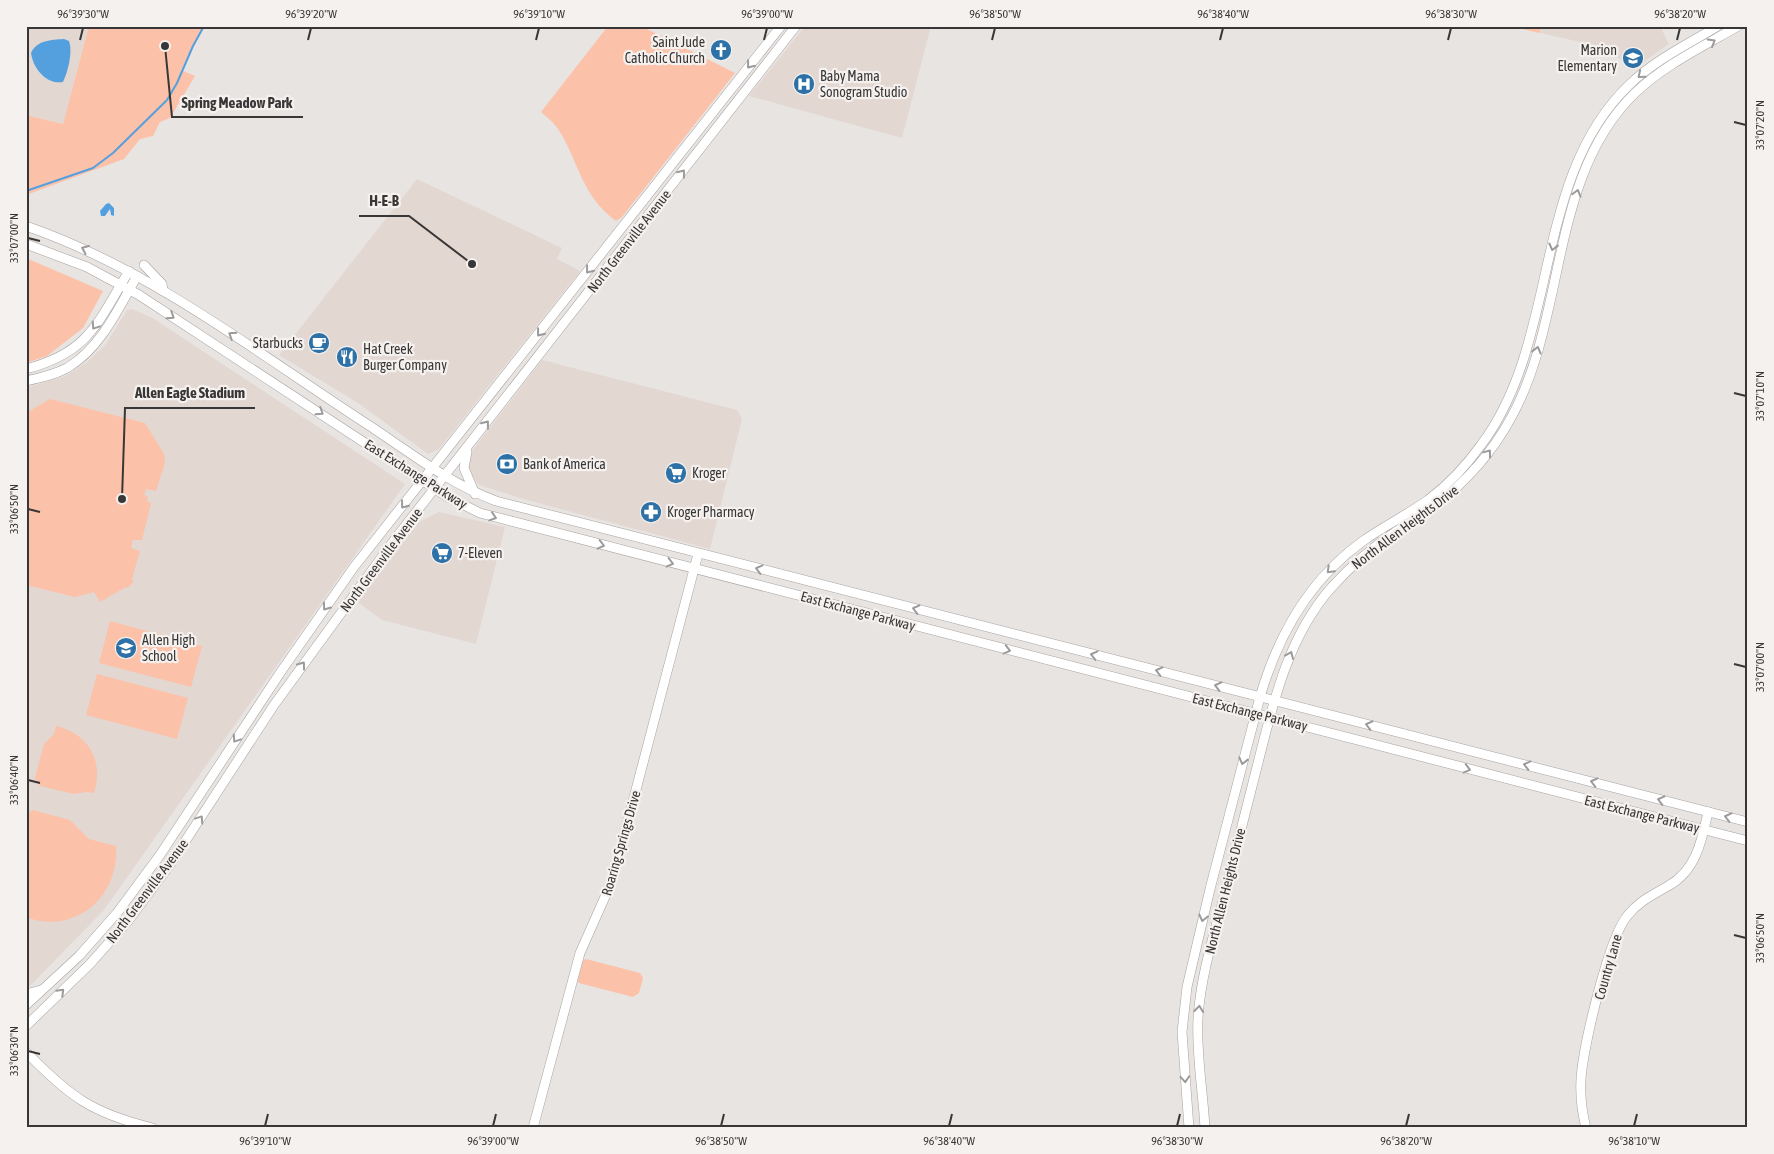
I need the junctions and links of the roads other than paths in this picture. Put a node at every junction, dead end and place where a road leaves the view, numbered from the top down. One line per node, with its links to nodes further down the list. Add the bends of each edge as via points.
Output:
1 (781, 26): 6 (main road, North Greenville Avenue, one-way to 6)
2 (796, 26): 7 (main road, North Greenville Avenue, one-way to 2)
3 (1718, 26): 41 (main road, North Allen Heights Drive, one-way to 41, via 1629,84 1597,123 1568,186 1523,364 1499,419 1470,461 1442,489 1362,542 1317,584 1282,636)
4 (1738, 26): 42 (main road, North Allen Heights Drive, one-way to 4, via 1295,642 1328,591 1370,550 1459,486 1490,450 1512,416 1533,365 1578,190 1605,128 1636,91 1652,78)
5 (26, 226): 10 (main road, East Exchange Parkway, one-way to 5, via 78,245)
6 (619, 231): 7 (main road); 15 (main road, North Greenville Avenue, one-way to 15)
7 (630, 240): 16 (main road, North Greenville Avenue)
8 (26, 244): 12 (main road, East Exchange Parkway, via 76,261)
9 (144, 265): 14 (main road, via 162,284)
10 (129, 271): 11 (main road, East Exchange Parkway); 12 (main road)
11 (137, 276): 13 (main road); 14 (main road, East Exchange Parkway)
12 (120, 284): 13 (main road, East Exchange Parkway); 17 (main road, one-way to 17, via 85,340 65,355)
13 (130, 290): 20 (main road, via 93,347 66,368); 22 (main road, East Exchange Parkway, one-way to 22)
14 (163, 291): 19 (main road, East Exchange Parkway, one-way to 14)
15 (522, 356): 16 (main road); 24 (main road, North Greenville Avenue)
16 (533, 365): 23 (main road, North Greenville Avenue, one-way to 16)
17 (36, 367): 18 (main road); 20 (main road)
18 (26, 369)
19 (288, 371): 22 (main road); 24 (main road, East Exchange Parkway)
20 (39, 378): 21 (main road)
21 (26, 381)
22 (279, 386): 26 (main road, East Exchange Parkway, one-way to 26)
23 (467, 448): 25 (main road, North Greenville Avenue); 28 (main road, via 464,468)
24 (433, 468): 25 (main road, East Exchange Parkway); 26 (main road, North Greenville Avenue)
25 (445, 477): 27 (main road, North Greenville Avenue); 28 (main road, East Exchange Parkway)
26 (423, 481): 27 (main road, East Exchange Parkway); 32 (main road, North Greenville Avenue, one-way to 32)
27 (435, 489): 30 (main road, East Exchange Parkway, one-way to 30, via 474,510); 34 (main road, North Greenville Avenue)
28 (476, 494): 29 (main road, East Exchange Parkway)
29 (560, 518): 30 (main road); 31 (main road, East Exchange Parkway)
30 (556, 534): 33 (main road, East Exchange Parkway, one-way to 33)
31 (698, 554): 33 (main road, Roaring Springs Drive); 35 (main road, East Exchange Parkway, one-way to 31)
32 (354, 568): 34 (main road); 49 (main road, North Greenville Avenue, one-way to 49, via 301,642 155,863 79,956)
33 (694, 569): 36 (main road, East Exchange Parkway); 55 (main road, Roaring Springs Drive, via 612,881 580,953)
34 (367, 578): 52 (main road, North Greenville Avenue, one-way to 34, via 90,964 128,921 171,863 274,705)
35 (963, 622): 36 (main road); 37 (main road, East Exchange Parkway, one-way to 35)
36 (959, 638): 39 (main road, East Exchange Parkway, one-way to 39)
37 (1111, 659): 38 (main road, East Exchange Parkway); 39 (main road)
38 (1142, 667): 40 (main road); 41 (main road, East Exchange Parkway, one-way to 38)
39 (1107, 676): 40 (main road, East Exchange Parkway)
40 (1137, 684): 43 (main road, East Exchange Parkway)
41 (1260, 697): 42 (main road, East Exchange Parkway); 43 (main road, North Allen Heights Drive)
42 (1274, 701): 44 (main road, North Allen Heights Drive); 45 (main road, East Exchange Parkway, one-way to 42)
43 (1255, 714): 44 (main road, East Exchange Parkway); 56 (main road, North Allen Heights Drive, one-way to 56, via 1187,987 1182,1032)
44 (1269, 717): 47 (main road, East Exchange Parkway, one-way to 47); 57 (main road, North Allen Heights Drive, one-way to 44, via 1198,1030 1201,991)
45 (1708, 812): 46 (main road, East Exchange Parkway, one-way to 45); 47 (main road, Country Lane)
46 (1748, 822)
47 (1704, 830): 48 (main road, East Exchange Parkway); 58 (main road, Country Lane, via 1698,851 1686,872 1670,886 1641,902 1618,930 1583,1064 1580,1090)
48 (1748, 841)
49 (41, 990): 50 (main road); 51 (main road, North Greenville Avenue)
50 (26, 994)
51 (26, 1005)
52 (26, 1026)
53 (26, 1052): 54 (main road, via 87,1106)
54 (153, 1128)
55 (533, 1128)
56 (1189, 1128)
57 (1205, 1128)
58 (1586, 1128)

